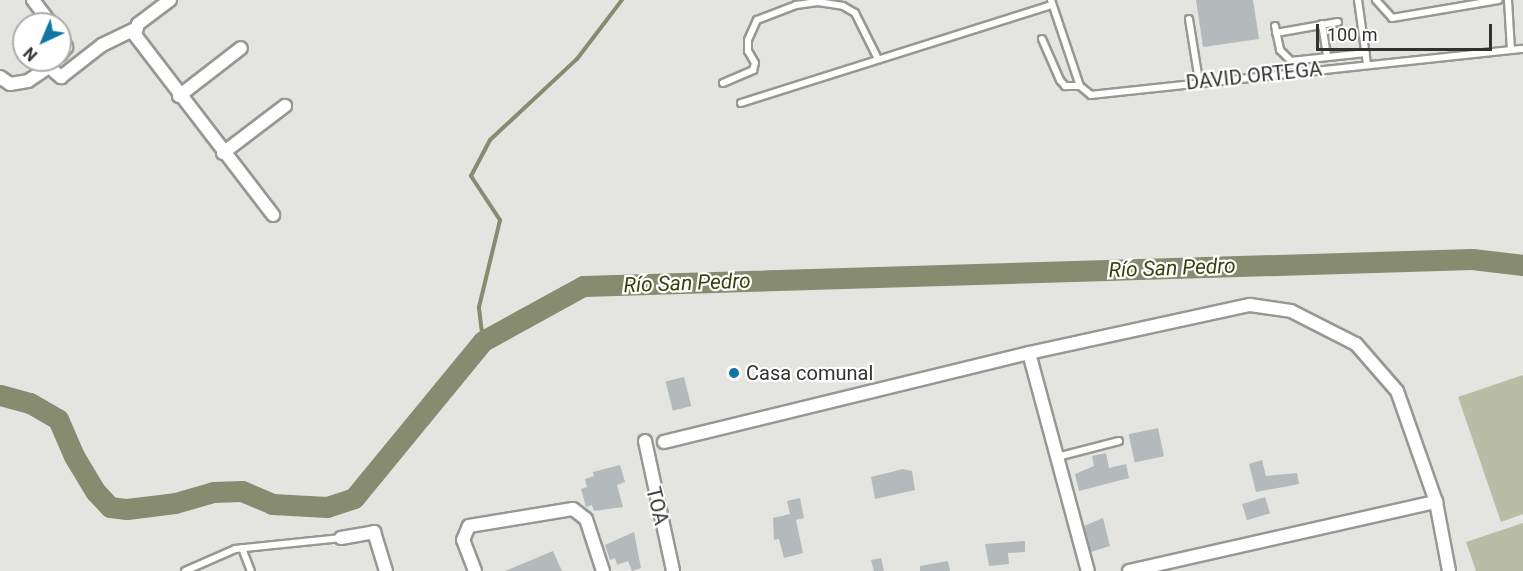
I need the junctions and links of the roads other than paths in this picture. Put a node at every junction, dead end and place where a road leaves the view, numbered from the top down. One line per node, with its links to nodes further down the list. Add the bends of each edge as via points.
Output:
1 (170, 0): 10 (street)
2 (1358, 0): 15 (lane)
3 (1376, 0): 4 (lane, via 1392,18)
4 (1498, 0)
5 (1508, 0): 14 (lane)
6 (1051, 3): 17 (lane); 24 (lane)
7 (1189, 19): 22 (lane)
8 (1338, 22): 9 (lane)
9 (1322, 24): 16 (lane); 16 (lane, via 1276,29 1280,50 1291,61)
10 (135, 29): 19 (street, via 102,45); 25 (street, via 142,46)
11 (1042, 39): 24 (lane, DAVID ORTEGA, via 1060,80 1065,86)
12 (241, 48): 25 (street)
13 (1523, 49): 14 (lane, DAVID ORTEGA)
14 (1511, 50): 18 (lane, DAVID ORTEGA)
15 (1366, 53): 16 (lane); 18 (lane)
16 (1327, 57)
17 (878, 59): 23 (lane, via 855,13 843,6 818,2 796,5 756,20 748,40 748,51 755,63 753,70); 26 (lane)
18 (1367, 64): 22 (lane, DAVID ORTEGA)
19 (72, 68)
20 (41, 72): 21 (street, via 28,81 10,84)
21 (0, 77)
22 (1199, 81): 24 (lane, DAVID ORTEGA, via 1091,95)
23 (723, 83)
24 (1080, 86)
25 (179, 96): 28 (street)
26 (741, 103)
27 (285, 106): 28 (street)
28 (223, 153): 29 (street)
29 (273, 215)
30 (1029, 353): 33 (street); 34 (street); 35 (street, via 1250,305 1291,311 1356,344 1397,391)
31 (645, 441): 43 (street, TOA)
32 (1119, 441): 34 (lane)
33 (664, 442)
34 (1057, 457): 44 (street)
35 (1436, 502): 45 (street); 46 (street)
36 (341, 538): 37 (lane); 40 (street, via 374,532)
37 (242, 548): 38 (lane); 39 (lane)
38 (185, 571)
39 (251, 571)
40 (386, 571)
41 (473, 571): 42 (street, via 463,540 469,526 573,509 586,519)
42 (603, 571)
43 (673, 571)
44 (1088, 571)
45 (1129, 571)
46 (1449, 571)

